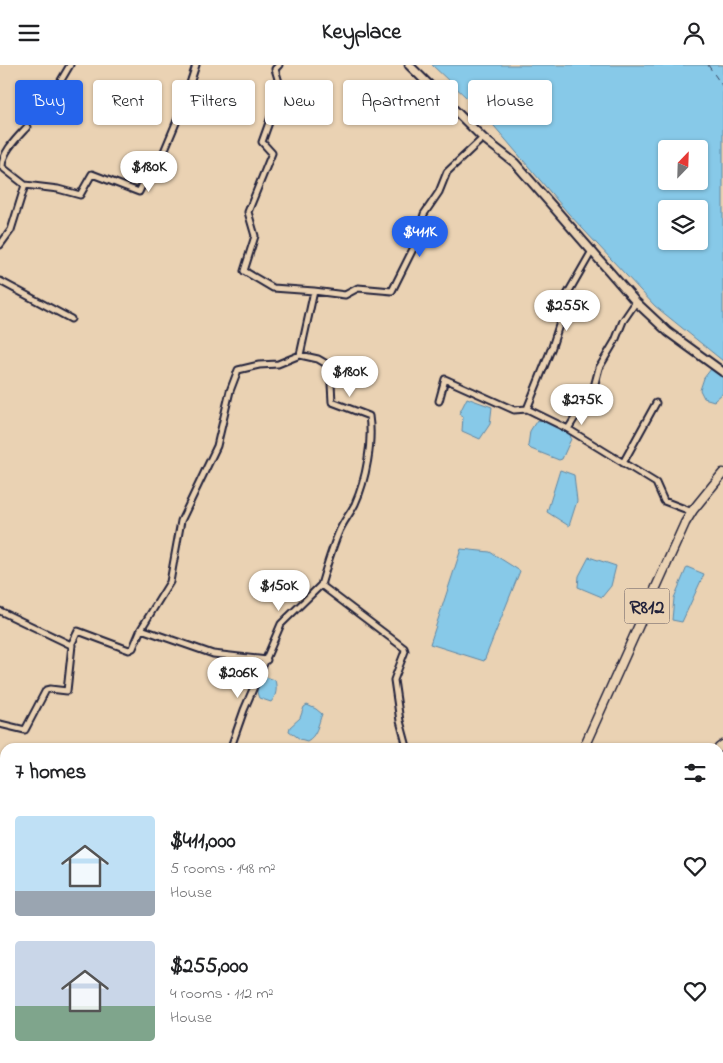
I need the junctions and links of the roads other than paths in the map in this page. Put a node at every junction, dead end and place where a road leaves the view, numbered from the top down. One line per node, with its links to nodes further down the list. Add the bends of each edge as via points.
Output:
1 (70, 65): 5 (street)
2 (196, 65): 8 (street, via 160,161 151,167 138,192 92,174 80,195)
3 (279, 65): 12 (street, via 276,69 281,89 262,142 272,153 248,213 255,236 244,271 273,288)
4 (409, 65): 7 (street)
5 (61, 80)
6 (27, 127): 8 (street, via 2,160 2,167)
7 (483, 138): 10 (street, via 516,163); 12 (street, via 447,172 439,192 424,214 416,243 392,291 358,288 345,295)
8 (25, 185): 9 (street, via 11,230)
9 (0, 245)
10 (592, 251): 13 (street); 19 (street, via 557,312 560,321 552,347)
11 (0, 281): 14 (street)
12 (314, 291): 15 (street)
13 (636, 302): 16 (street, via 668,332); 20 (street, via 599,368 594,387)
14 (71, 319)
15 (300, 355): 24 (street, via 330,366 332,402 370,418 366,467 358,496 338,531); 26 (street, via 278,364 238,371 217,446 181,521 170,582)
16 (723, 373)
17 (439, 401): 19 (street, via 445,379 514,410)
18 (656, 403): 21 (street)
19 (527, 409): 20 (street)
20 (568, 429): 21 (street)
21 (624, 463): 23 (street, via 656,483 664,501)
22 (723, 473): 23 (main road, R812)
23 (693, 510): 32 (main road, R812)
24 (321, 585): 28 (street, via 281,624); 31 (street, via 404,648 394,680)
25 (0, 611): 27 (street)
26 (141, 629): 27 (street, via 129,649 78,631); 28 (street, via 213,654)
27 (72, 645): 29 (street, via 67,691 46,690 25,730)
28 (267, 660): 30 (street)
29 (0, 724)
30 (232, 743)
31 (407, 743)
32 (586, 743)

